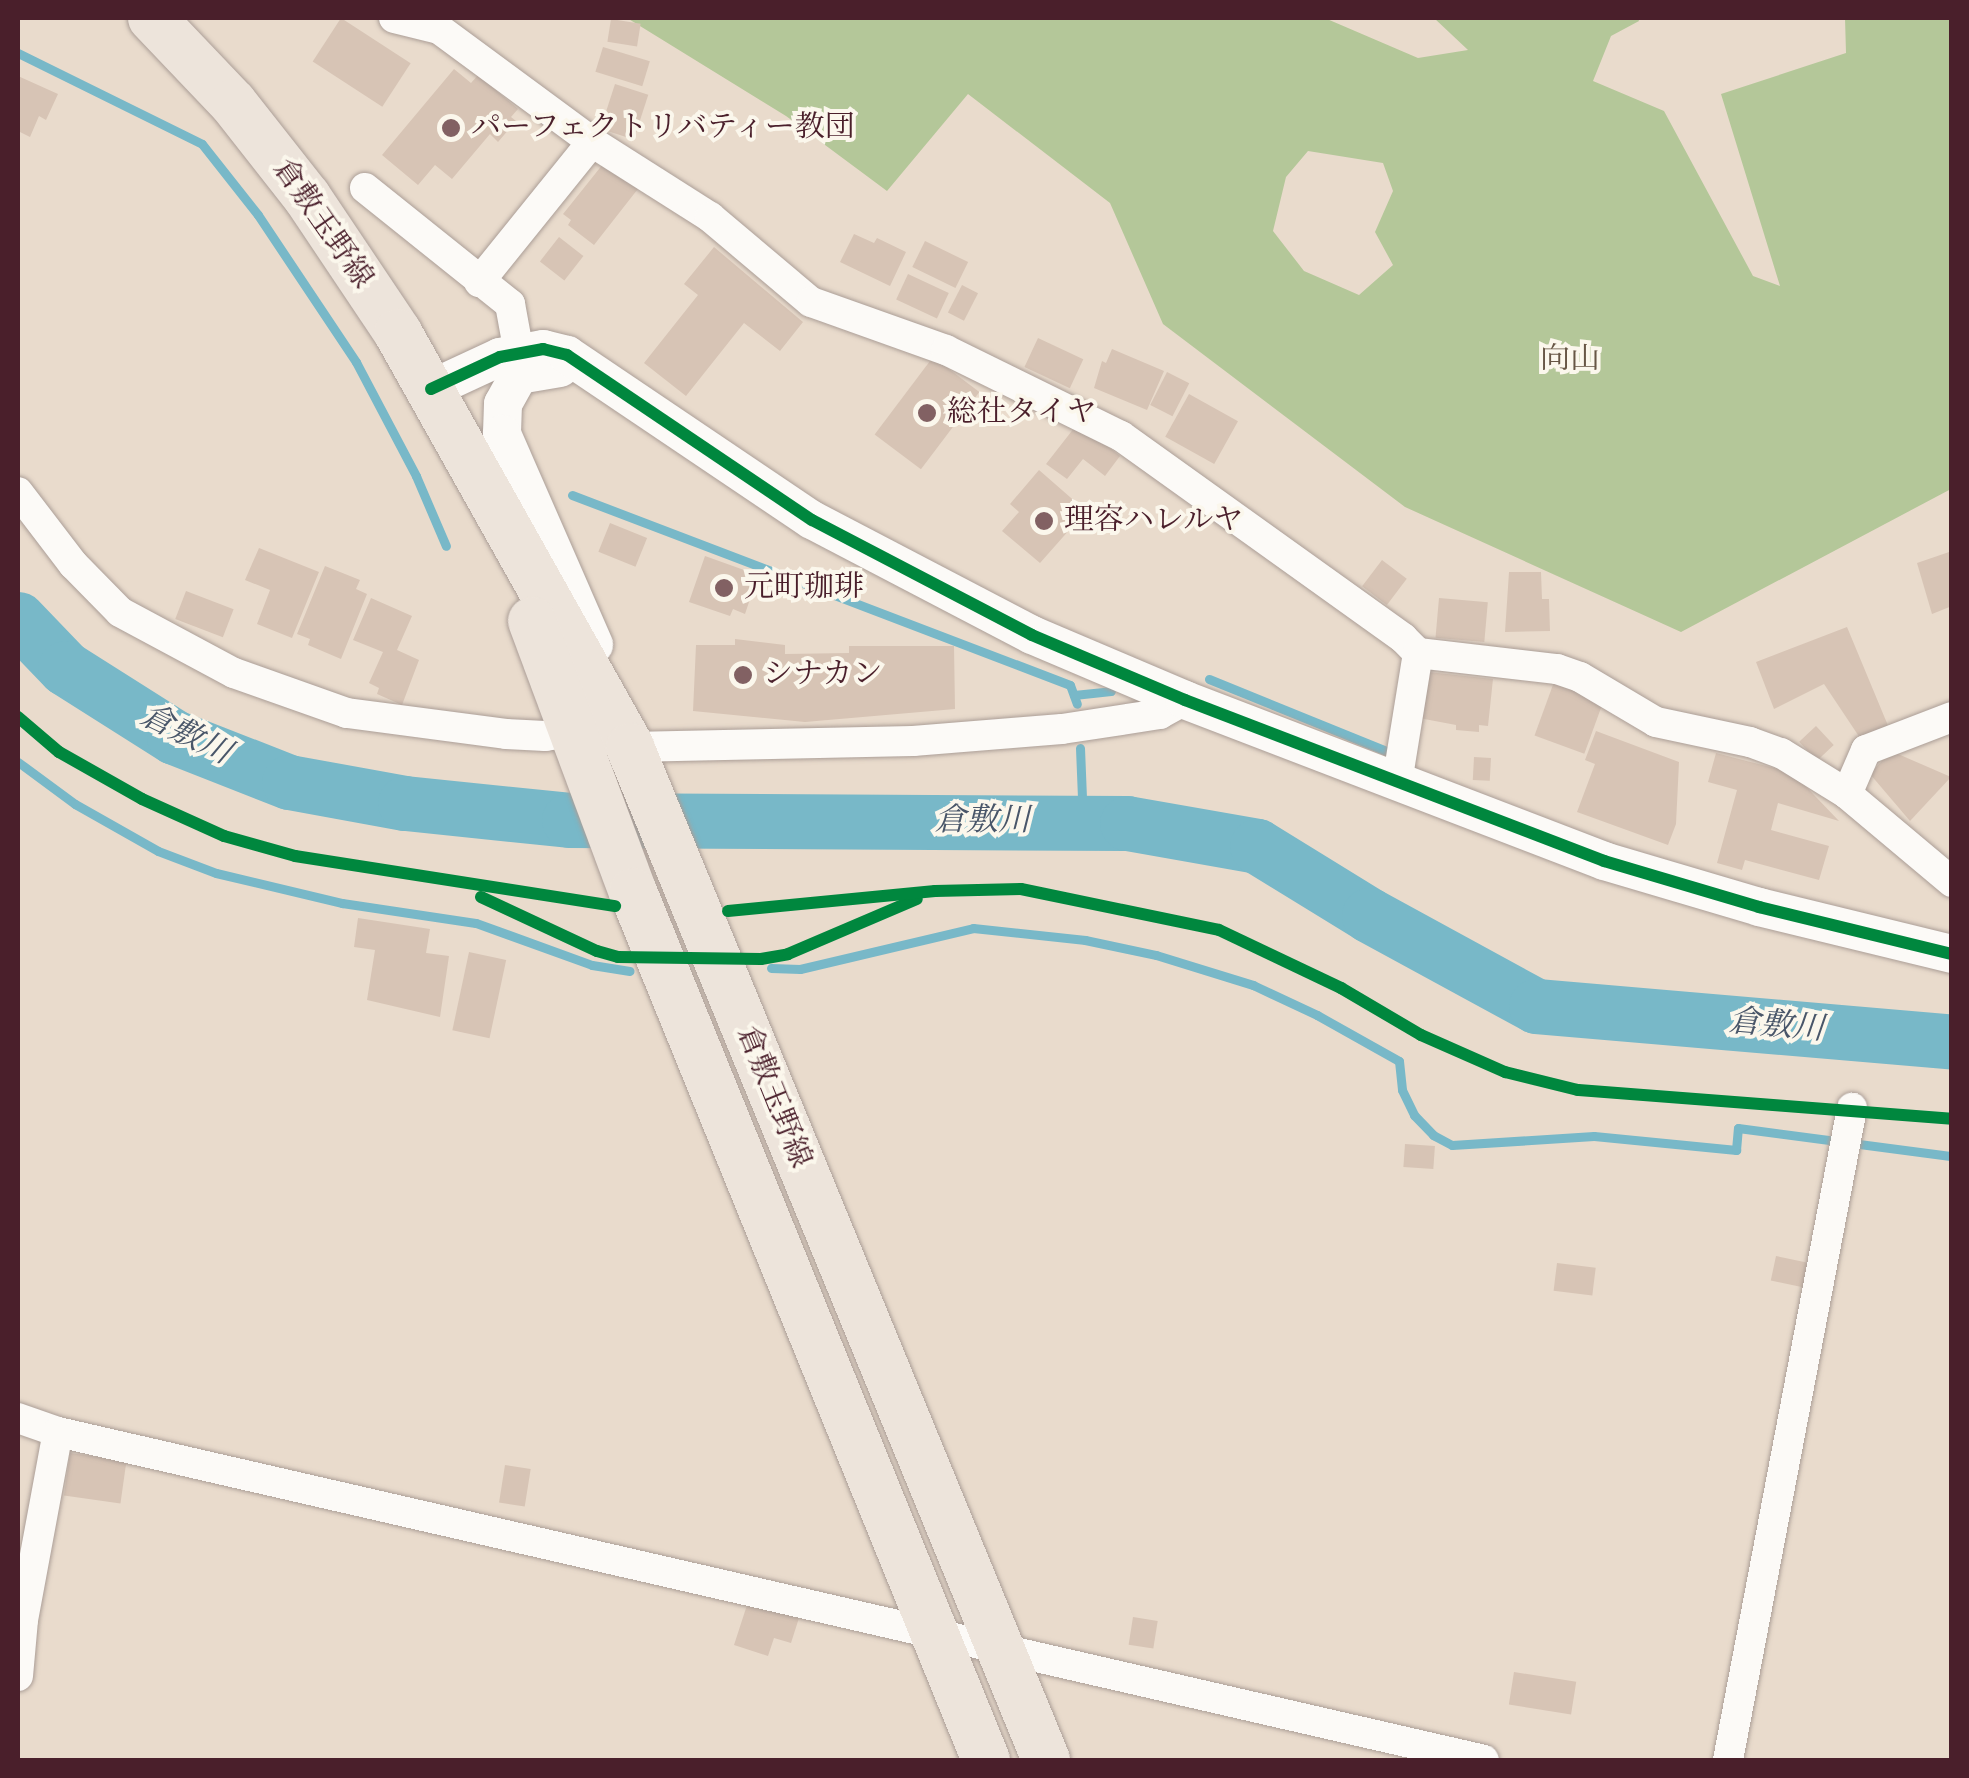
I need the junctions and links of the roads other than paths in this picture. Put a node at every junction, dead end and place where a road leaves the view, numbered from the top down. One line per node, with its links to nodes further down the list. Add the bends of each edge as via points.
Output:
1 (152, 18): 8 (main road, 倉敷玉野線, via 233,103 307,198)
2 (394, 18): 3 (street, via 439,29)
3 (592, 142): 5 (street); 11 (street, via 710,217 811,302 946,350 1121,436)
4 (365, 188): 5 (street)
5 (479, 282): 6 (street, via 510,304)
6 (519, 353): 7 (street, via 543,350); 8 (street)
7 (592, 368): 12 (street, via 812,520 1032,635); 15 (street, via 546,367 519,375 503,404 502,434 596,648)
8 (431, 389): 9 (main road, 倉敷玉野線)
9 (466, 451): 14 (main road, 倉敷玉野線); 15 (main road, 倉敷玉野線)
10 (18, 492): 14 (street, via 120,612 234,674 346,713)
11 (1418, 653): 16 (street); 17 (street, via 1580,676 1656,722 1781,753)
12 (1185, 700): 15 (street, via 1160,714 1062,729 912,741); 16 (street)
13 (1952, 717): 17 (street, via 1866,750)
14 (579, 743): 23 (main road, 倉敷玉野線)
15 (630, 747): 24 (main road, 倉敷玉野線)
16 (1397, 784): 19 (street, via 1604,861)
17 (1847, 794): 18 (street)
18 (1952, 882)
19 (1952, 954)
20 (1850, 1130): 29 (street)
21 (18, 1418): 22 (street)
22 (58, 1432): 23 (street); 25 (street)
23 (932, 1632): 24 (street); 26 (main road, 倉敷玉野線)
24 (1001, 1647): 27 (main road, 倉敷玉野線); 28 (street)
25 (18, 1676)
26 (986, 1760)
27 (1046, 1760)
28 (1484, 1760)
29 (1728, 1760)

